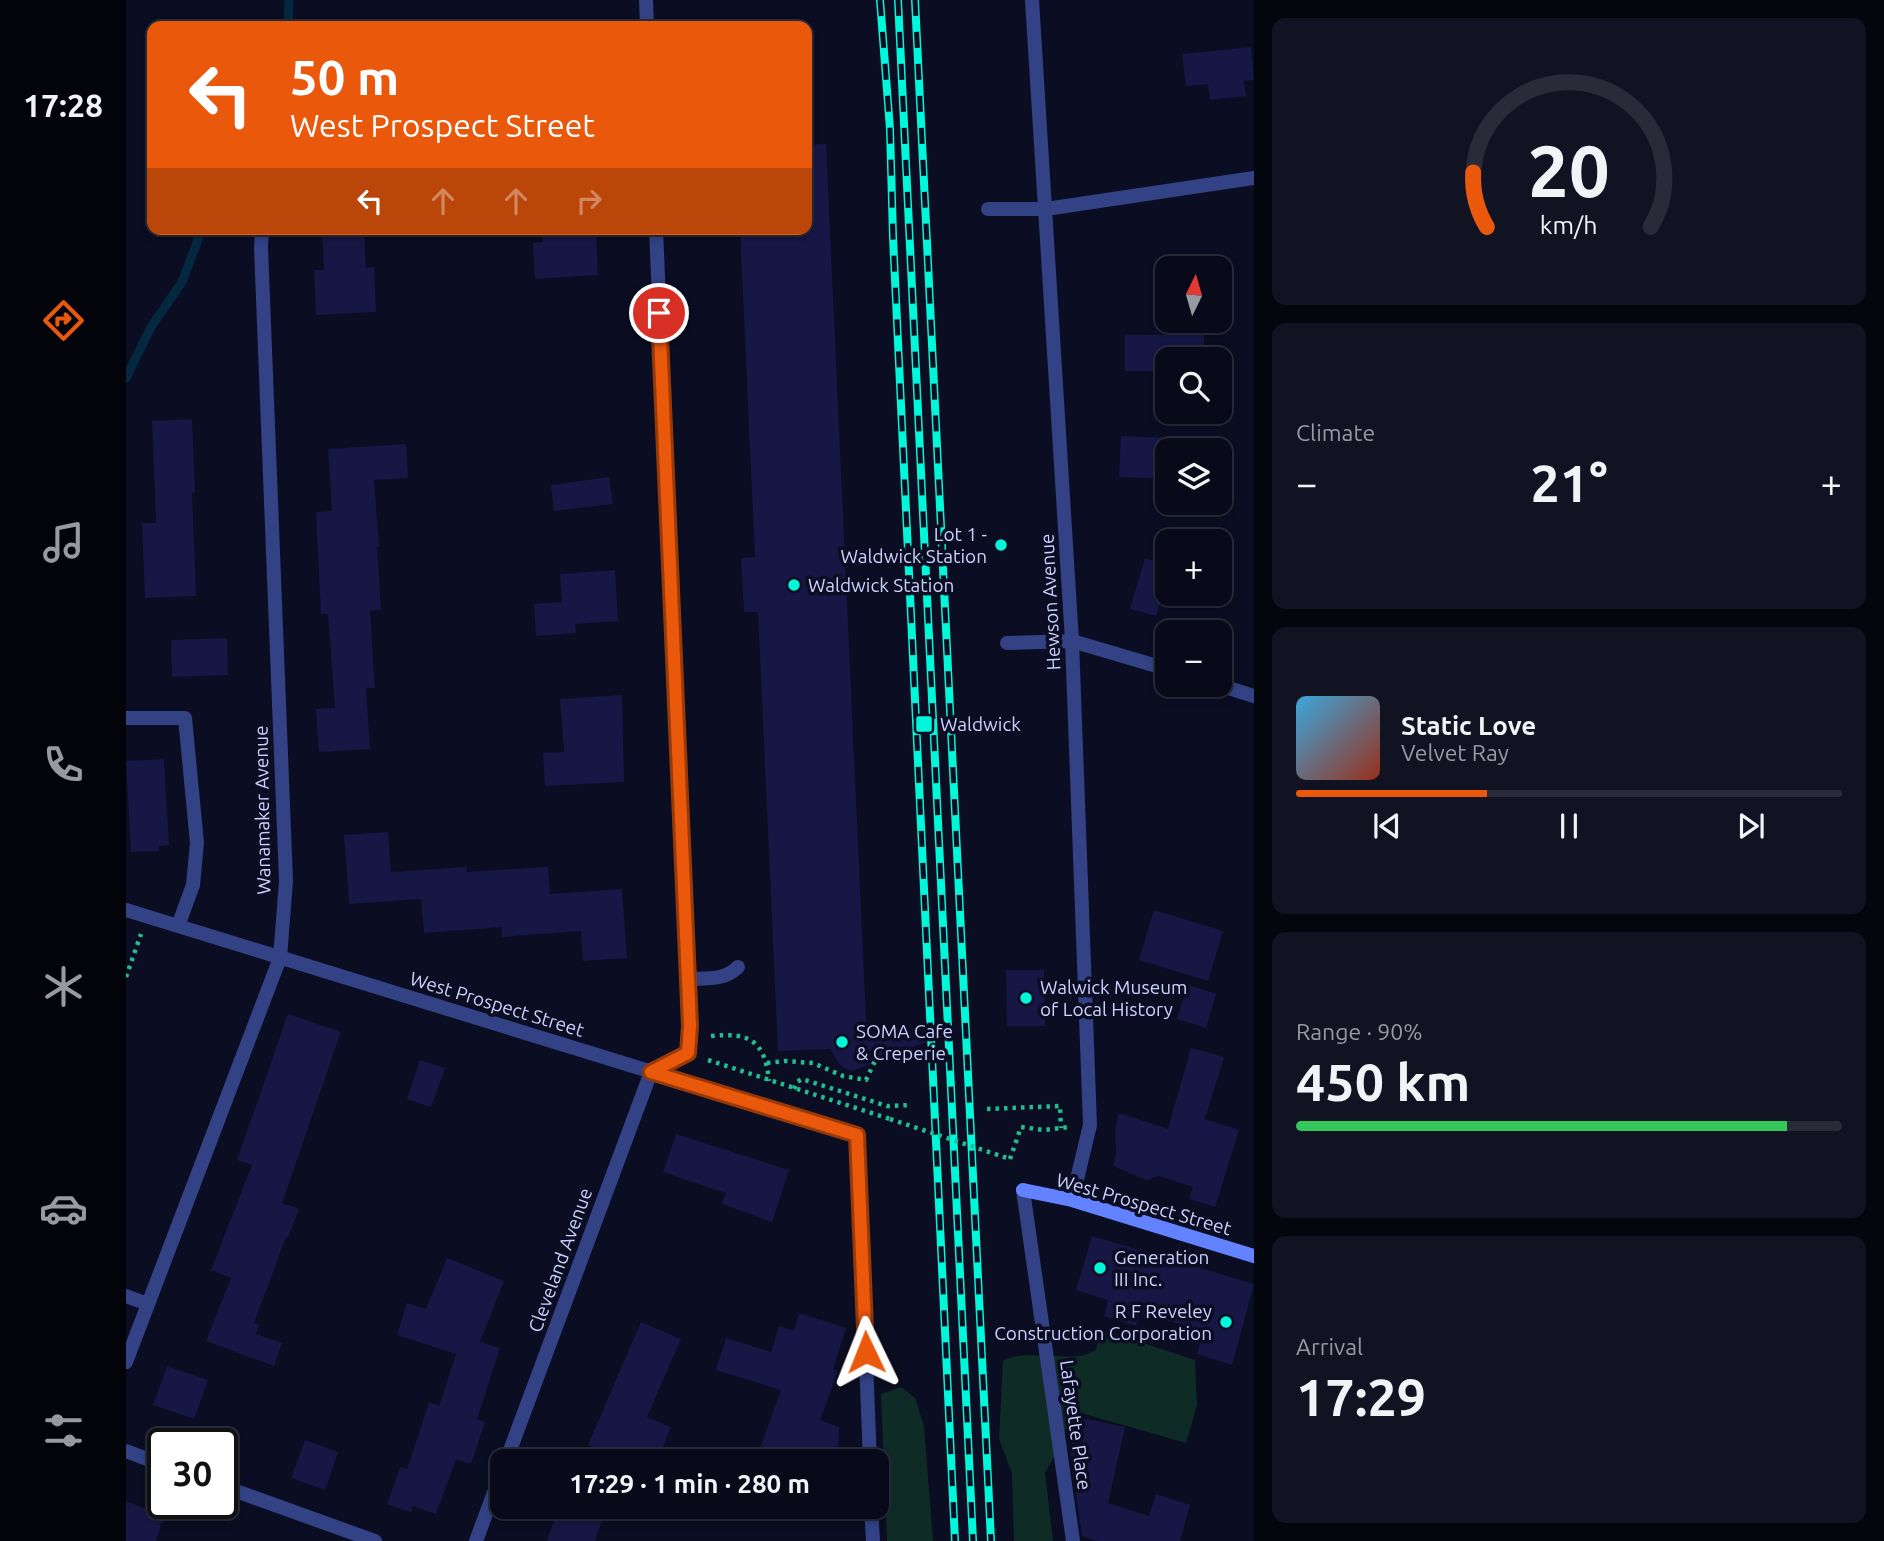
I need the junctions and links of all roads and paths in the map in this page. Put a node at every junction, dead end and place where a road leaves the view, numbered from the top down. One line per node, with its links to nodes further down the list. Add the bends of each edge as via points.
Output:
1 (646, 0): 3 (street)
2 (1032, 0): 6 (street, Hewson Avenue)
3 (647, 21)
4 (1254, 178): 6 (street)
5 (988, 209): 6 (street)
6 (1046, 209): 9 (street, Hewson Avenue)
7 (262, 235): 18 (street, Wanamaker Avenue, via 286,881)
8 (656, 235): 21 (street)
9 (1072, 641): 10 (street); 11 (street); 33 (street, Hewson Avenue, via 1090,1125)
10 (1007, 643)
11 (1155, 665)
12 (1232, 689): 13 (street)
13 (1254, 696)
14 (126, 718): 17 (street, via 185,718 197,843 193,885)
15 (126, 910): 16 (street, West Prospect Street)
16 (146, 917): 17 (street, West Prospect Street); 20 (path)
17 (178, 926): 18 (street, West Prospect Street)
18 (280, 958): 25 (street, West Prospect Street); 36 (street, Wanamaker Avenue)
19 (738, 967): 21 (street, via 722,978)
20 (126, 977)
21 (688, 979): 22 (street)
22 (689, 1046): 24 (path, via 728,1034 742,1035 753,1041); 25 (street); 26 (path)
23 (876, 1049): 24 (path, via 866,1080 813,1063)
24 (767, 1063): 26 (path)
25 (651, 1072): 38 (street, Cleveland Avenue); 39 (street, West Prospect Street, via 857,1135)
26 (769, 1081): 27 (path)
27 (794, 1089): 28 (path, via 802,1079 887,1106); 31 (path, bridge, via 1010,1159 1021,1127)
28 (911, 1105)
29 (987, 1109): 30 (path, via 1060,1106)
30 (1061, 1128)
31 (1044, 1130)
32 (1023, 1189): 33 (street, West Prospect Street); 48 (street, Lafayette Place)
33 (1072, 1200): 34 (street, West Prospect Street)
34 (1254, 1256)
35 (126, 1296): 36 (street)
36 (148, 1304): 37 (street, Wanamaker Avenue)
37 (126, 1362)
38 (510, 1449)
39 (870, 1449)
40 (126, 1451): 41 (street)
41 (147, 1459)
42 (238, 1492): 45 (street)
43 (490, 1503): 46 (street)
44 (872, 1519): 47 (street)
45 (374, 1541)
46 (476, 1541)
47 (873, 1541)
48 (1073, 1541)

